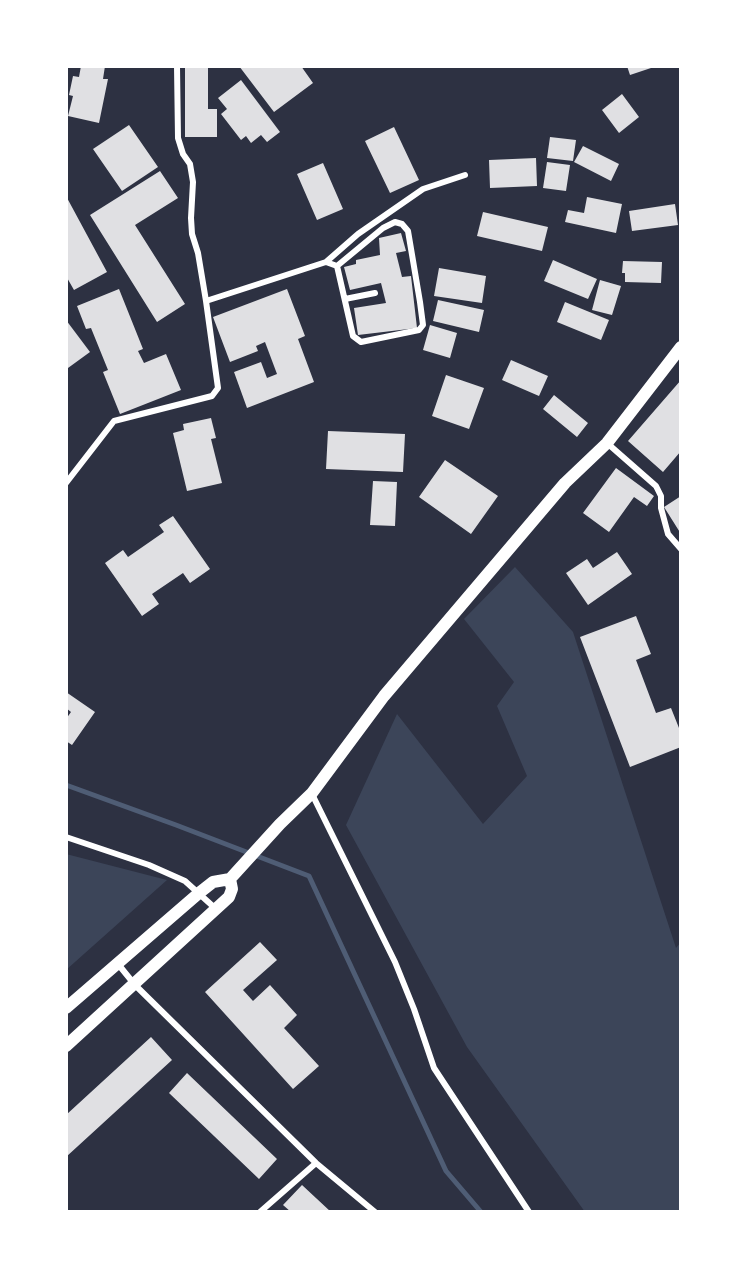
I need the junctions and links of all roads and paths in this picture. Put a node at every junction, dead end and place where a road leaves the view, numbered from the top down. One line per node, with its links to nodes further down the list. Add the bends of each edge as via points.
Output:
1 (177, 66): 7 (street, via 178,138 190,164 192,234)
2 (465, 175): 3 (street, via 423,189 358,234)
3 (326, 262): 4 (street); 7 (street)
4 (337, 266): 6 (street); 6 (street, via 383,228 395,222 402,224 408,231 423,325 419,330 361,342 353,336)
5 (375, 293): 6 (street)
6 (345, 298)
7 (206, 301): 10 (street, via 218,388 212,396 114,421)
8 (681, 347): 9 (main road)
9 (607, 443): 11 (street, via 656,486 668,534); 12 (main road, via 566,483 391,687)
10 (66, 483)
11 (681, 549)
12 (312, 793): 14 (main road); 24 (street, via 395,962 434,1068)
13 (66, 837): 15 (street, via 149,865 185,881)
14 (233, 876): 15 (main road, via 213,882); 16 (main road, via 232,892)
15 (199, 893): 16 (street); 17 (main road)
16 (216, 909): 18 (main road)
17 (117, 963): 18 (street); 19 (main road)
18 (135, 985): 20 (main road); 21 (street)
19 (66, 1008)
20 (66, 1046)
21 (316, 1163): 22 (street); 23 (street)
22 (260, 1212)
23 (375, 1212)
24 (529, 1212)

